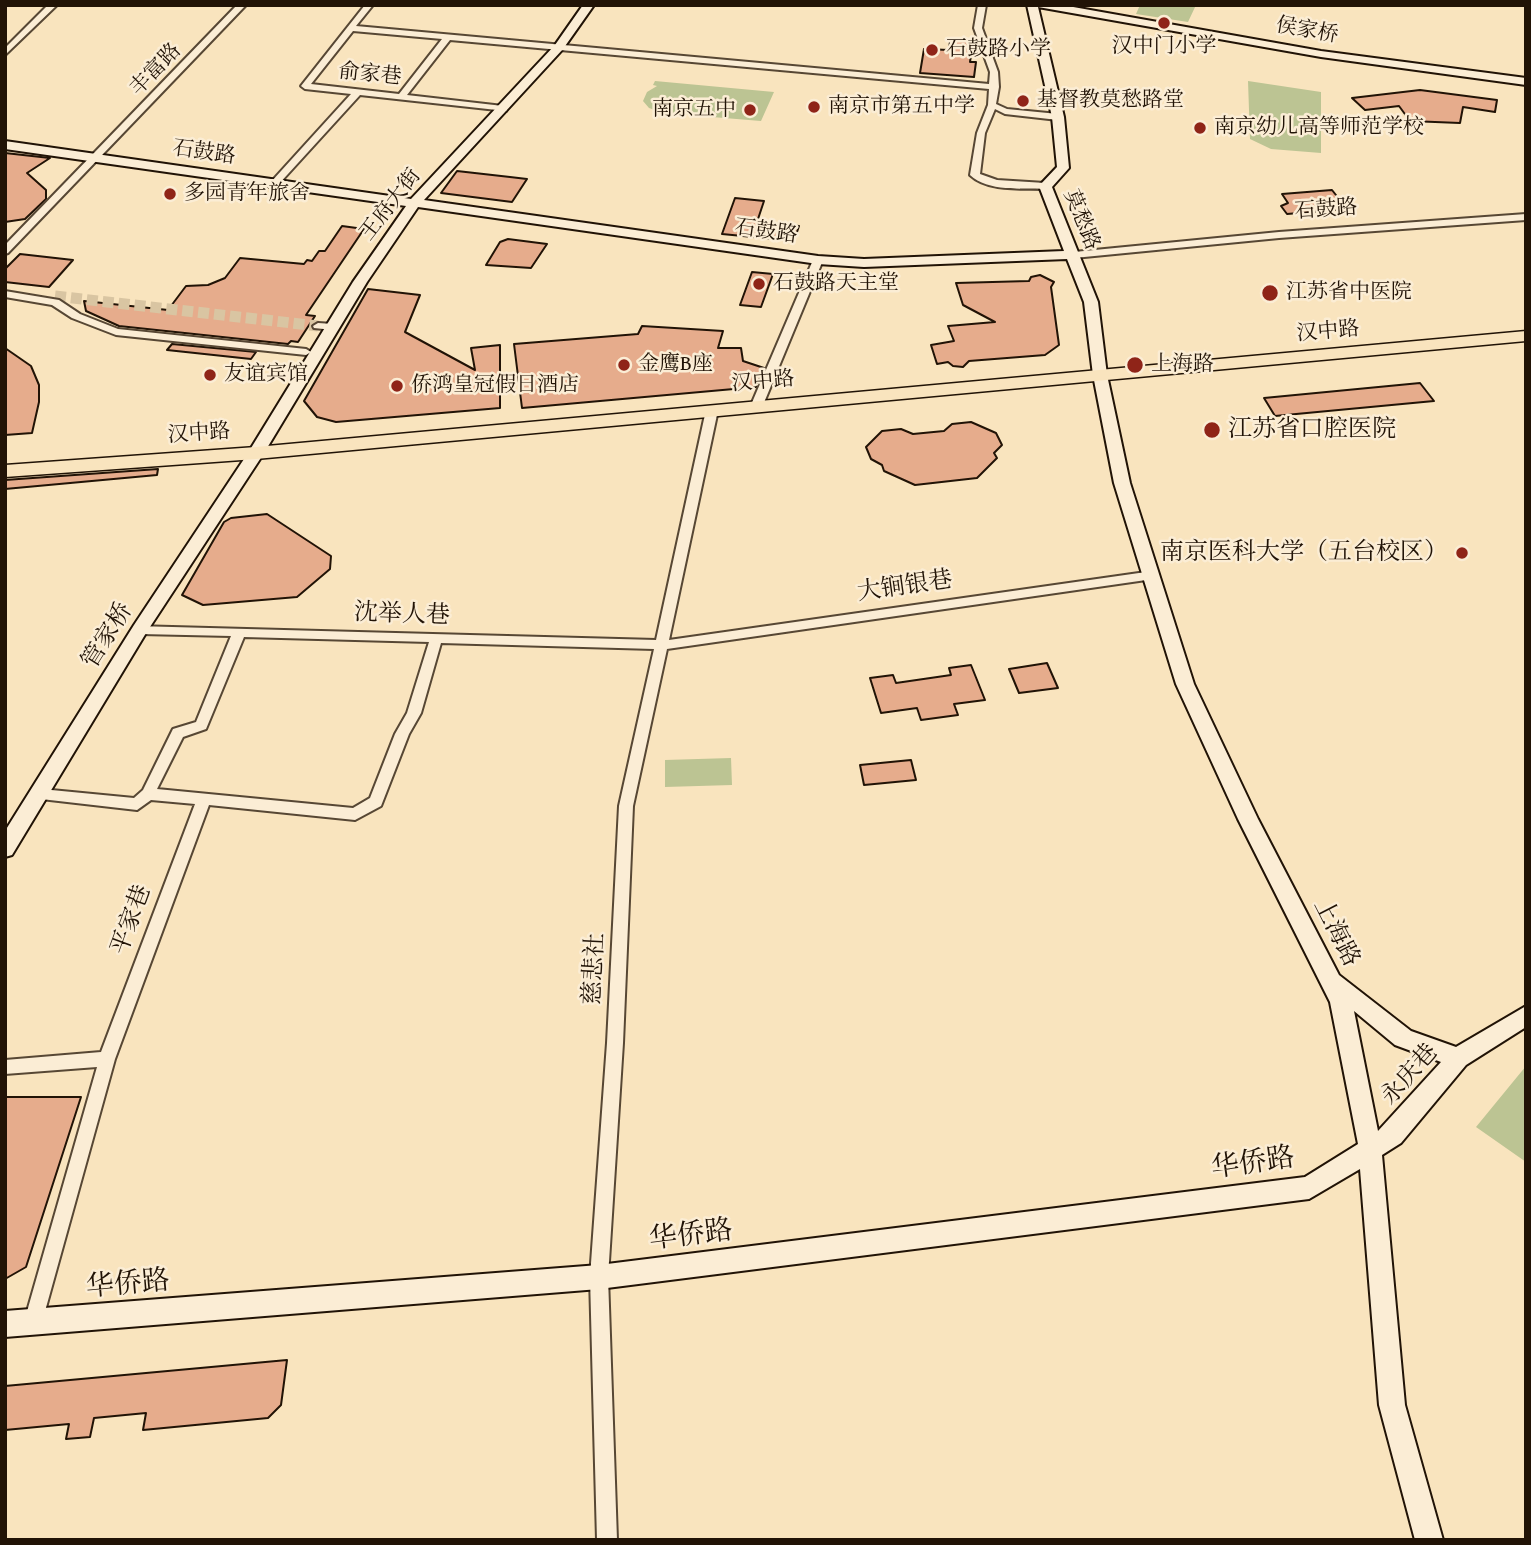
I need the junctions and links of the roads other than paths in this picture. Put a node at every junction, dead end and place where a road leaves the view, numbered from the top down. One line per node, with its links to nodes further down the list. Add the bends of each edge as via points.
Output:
1 (53, 5): 11 (street)
2 (242, 5): 20 (street, 丰富路)
3 (369, 5): 8 (street)
4 (589, 5): 10 (street, 王府大街)
5 (982, 5): 13 (street, via 978,28)
6 (1032, 5): 18 (street, 莫愁路)
7 (1041, 5): 12 (street, 侯家桥, via 1321,54)
8 (349, 28): 9 (street); 14 (street, 俞家巷, via 305,86)
9 (449, 36): 10 (street); 15 (street)
10 (559, 47): 13 (street); 17 (street, 王府大街)
11 (5, 53)
12 (1526, 82)
13 (995, 86): 16 (street)
14 (358, 92): 15 (street, 俞家巷); 21 (street)
15 (402, 96): 17 (street, 俞家巷)
16 (992, 105): 18 (street, via 1004,111); 22 (street, via 981,133 975,175 988,181)
17 (503, 110): 23 (street, 王府大街)
18 (1058, 117): 22 (street, 莫愁路, via 1063,168)
19 (5, 145): 20 (street, 石鼓路)
20 (95, 159): 21 (street, 石鼓路); 26 (street, 丰富路)
21 (274, 184): 23 (street, 石鼓路)
22 (1045, 186): 28 (street, 莫愁路)
23 (415, 202): 29 (street, 石鼓路); 36 (street, 王府大街, via 326,327)
24 (1524, 219): 28 (street, 石鼓路, via 1279,235)
25 (5, 231): 26 (street)
26 (23, 233): 27 (street, 丰富路)
27 (5, 251)
28 (1074, 255): 29 (street, 石鼓路, via 864,263); 33 (street, 莫愁路, via 1091,302)
29 (818, 260): 34 (street)
30 (5, 295): 32 (street, via 55,302 116,332)
31 (1526, 336): 33 (main road, 汉中路)
32 (306, 352)
33 (1100, 375): 34 (main road, 汉中路); 38 (street, 上海路, via 1122,483)
34 (757, 405): 35 (main road, 汉中路)
35 (712, 410): 36 (main road, 汉中路); 42 (street, 慈悲社)
36 (256, 453): 37 (main road, 汉中路); 39 (street, 管家桥)
37 (5, 471)
38 (1153, 575): 42 (street, 大锏银巷); 47 (street, 上海路, via 1185,684 1248,820)
39 (140, 629): 40 (street, 沈举人巷); 43 (street, 管家桥)
40 (239, 634): 41 (street, 沈举人巷); 44 (street, via 201,725 178,733)
41 (436, 639): 42 (street, 沈举人巷); 45 (street, via 414,713 376,802 355,814)
42 (663, 645): 53 (street, 慈悲社, via 626,806)
43 (41, 794): 44 (street, via 137,804); 46 (street, 管家桥)
44 (148, 794): 45 (street)
45 (204, 799): 50 (street, 平家巷)
46 (8, 836)
47 (1331, 980): 49 (street, via 1403,1038); 52 (street, 上海路, via 1341,1002)
48 (1526, 1015): 49 (street, 永庆巷)
49 (1458, 1058): 52 (street, 永庆巷, via 1393,1135)
50 (107, 1059): 51 (street); 54 (street, 平家巷)
51 (5, 1067)
52 (1370, 1147): 53 (street, 华侨路, via 1309,1188); 57 (street, 上海路, via 1392,1405)
53 (599, 1277): 54 (street, 华侨路); 56 (street, 慈悲社)
54 (33, 1322): 55 (street, 华侨路)
55 (5, 1324)
56 (607, 1540)
57 (1429, 1540)

